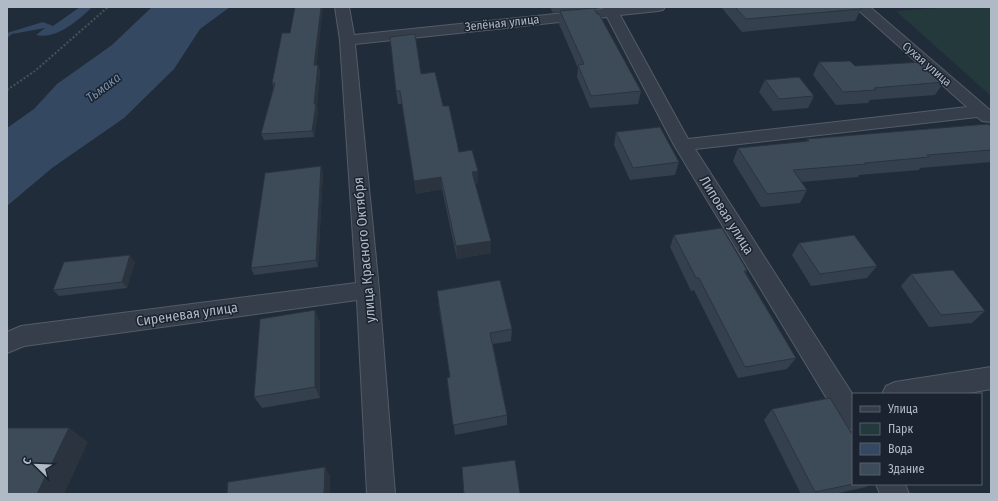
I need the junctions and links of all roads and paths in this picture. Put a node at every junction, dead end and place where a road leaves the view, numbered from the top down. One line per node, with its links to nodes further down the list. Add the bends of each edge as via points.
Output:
1 (108, 7): 7 (path, via 35,71)
2 (342, 7): 6 (street, улица Красного Октября)
3 (658, 7): 5 (street, Зелёная улица)
4 (862, 7): 8 (street, Сухая улица)
5 (611, 9): 6 (street, Зелёная улица); 9 (street, Липовая улица)
6 (346, 40): 10 (street, улица Красного Октября)
7 (7, 90)
8 (986, 116): 9 (street)
9 (683, 145): 14 (street, Липовая улица)
10 (368, 290): 11 (street, Сиреневая улица, via 21,336); 16 (street, улица Красного Октября)
11 (7, 343)
12 (991, 378): 13 (street)
13 (901, 393)
14 (850, 407)
15 (890, 485): 17 (street)
16 (381, 494)
17 (895, 494)

